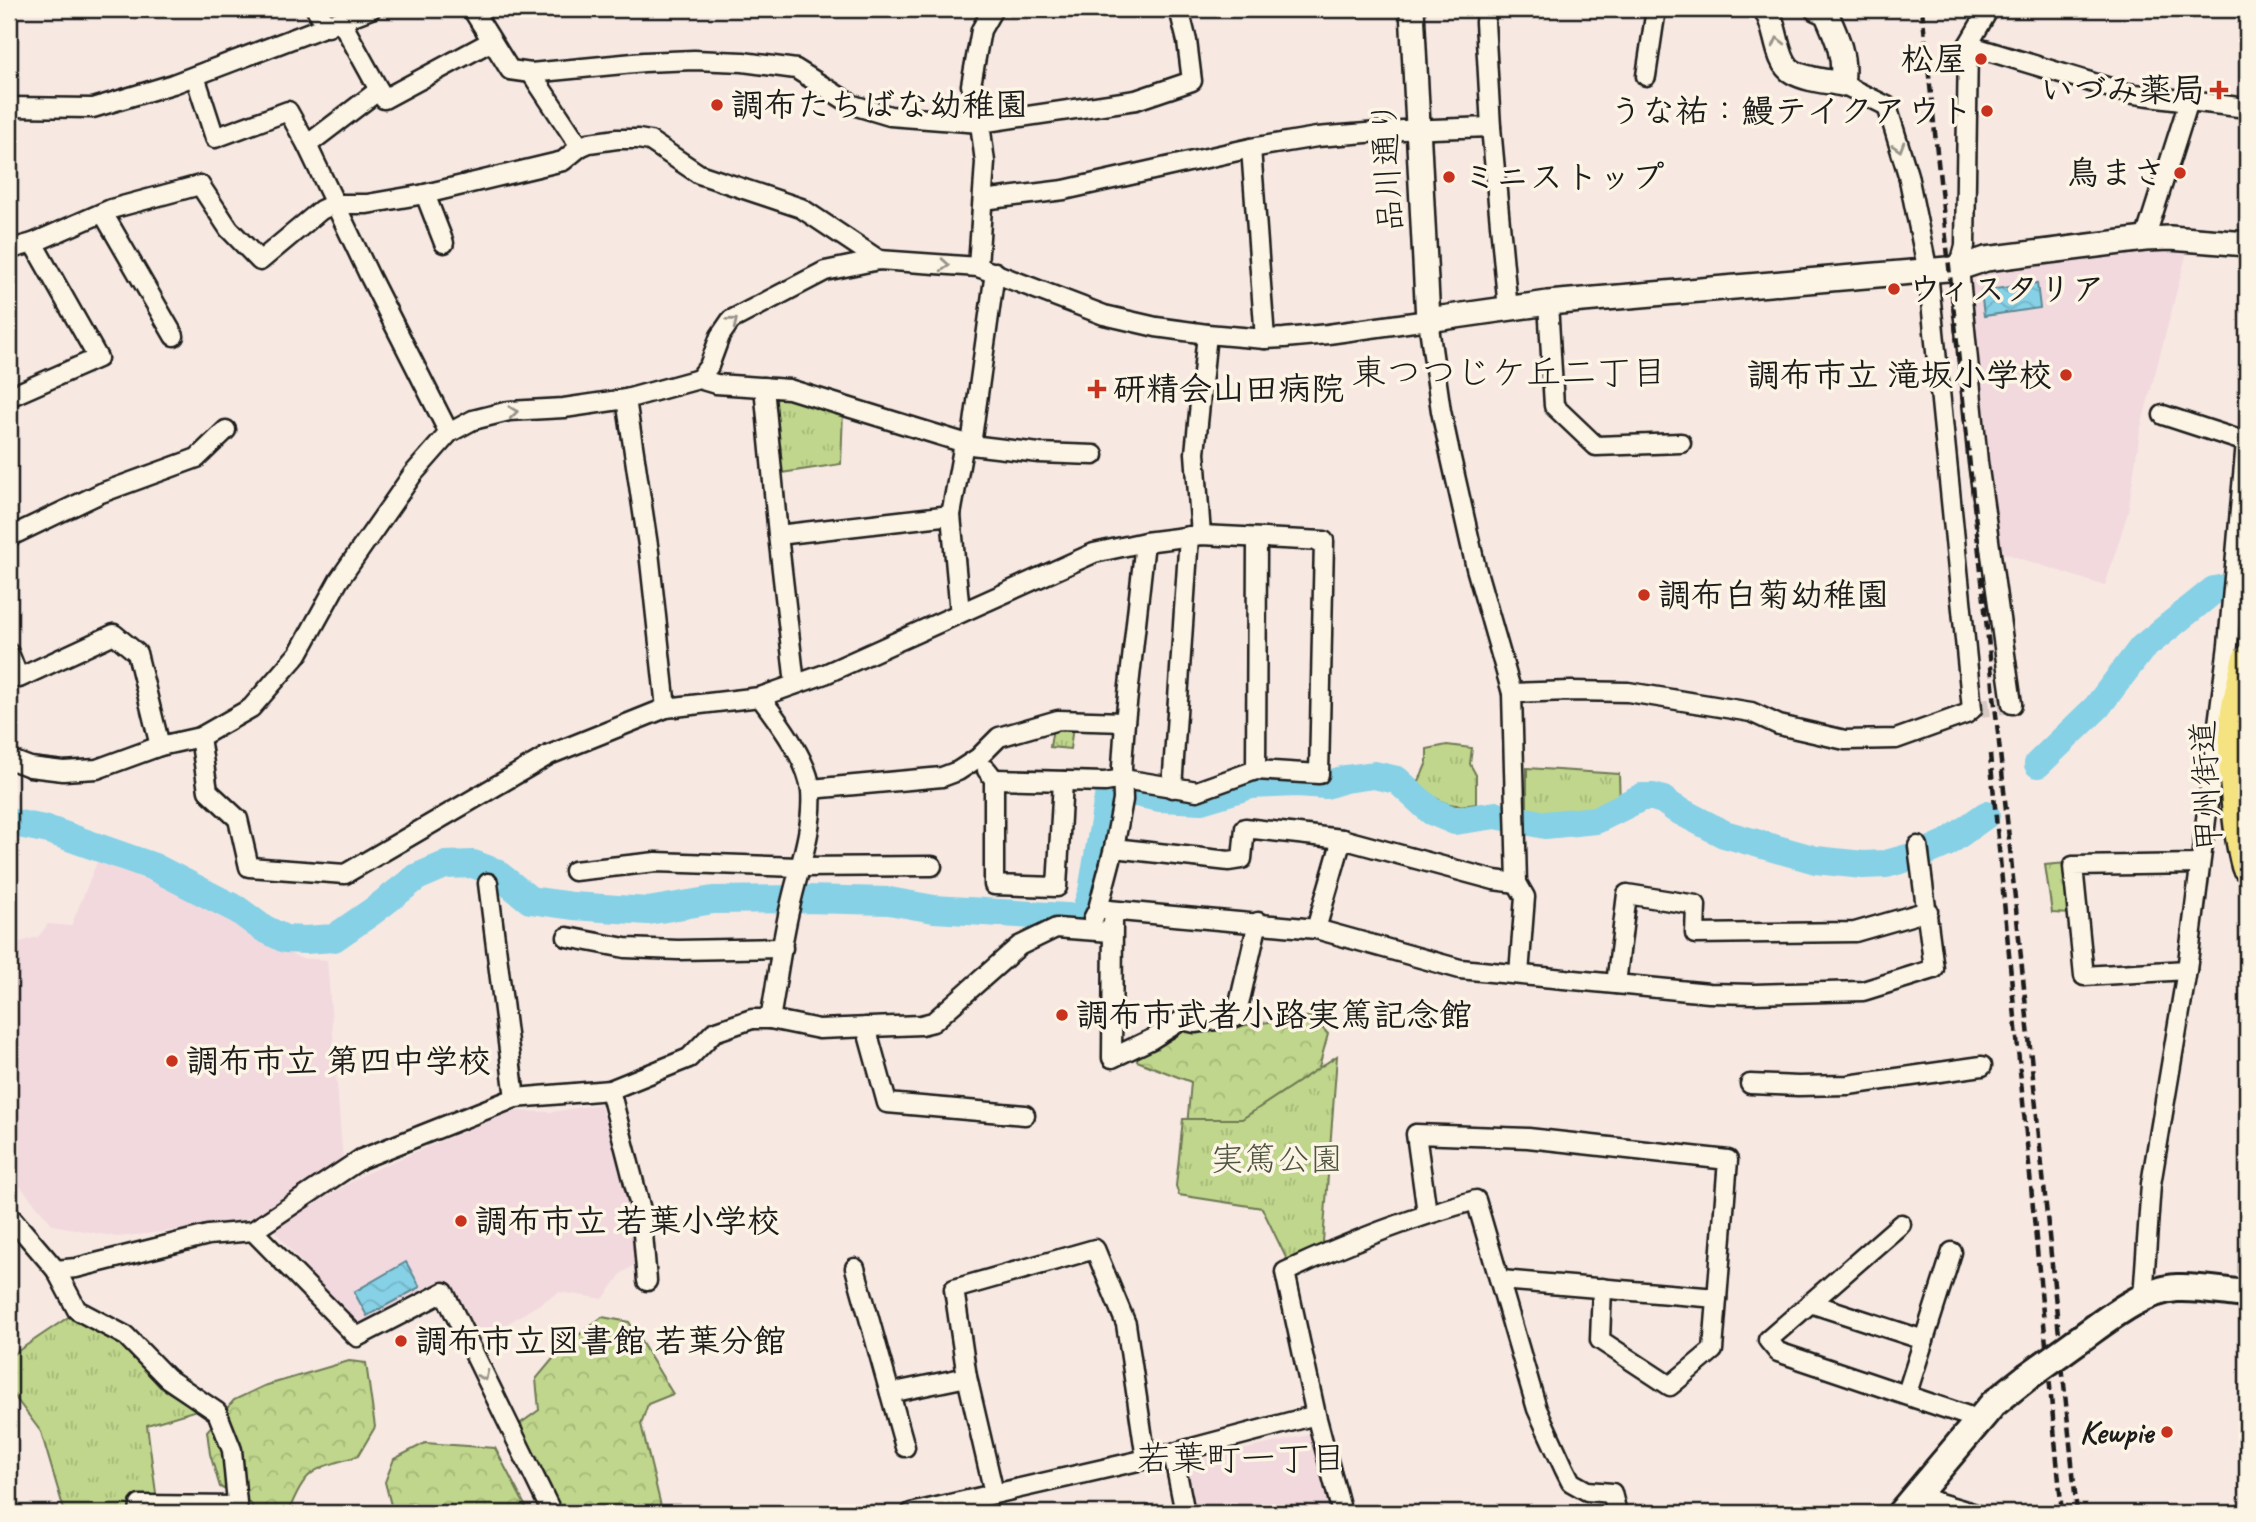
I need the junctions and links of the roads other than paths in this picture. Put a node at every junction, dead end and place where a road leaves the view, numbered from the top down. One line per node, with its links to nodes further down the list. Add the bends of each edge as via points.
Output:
1 (316, 9): 12 (street)
2 (371, 9): 12 (street)
3 (472, 9): 13 (street)
4 (993, 9): 23 (street, via 981,30 971,85)
5 (1179, 9): 23 (street, via 1192,81 1136,100)
6 (1412, 9): 25 (street, 品川通り)
7 (1487, 9): 24 (street)
8 (1656, 9): 17 (street)
9 (1765, 9): 18 (street, one-way to 9, via 1794,72 1783,63)
10 (1817, 9): 18 (street, via 1826,13 1841,47)
11 (1989, 9): 14 (street)
12 (334, 24): 16 (street); 19 (street)
13 (491, 42): 15 (street, via 510,70); 19 (street, via 384,99)
14 (1968, 45): 20 (street, via 2127,93); 39 (street, via 1965,246)
15 (531, 73): 23 (street, via 657,62 743,62 796,69 853,105 890,116); 27 (street)
16 (195, 76): 21 (street, via 93,108); 26 (street, via 215,138 288,111)
17 (1646, 76)
18 (1842, 84): 41 (street, one-way to 41, via 1887,106 1908,175)
19 (379, 90): 26 (street)
20 (2189, 101): 22 (street); 33 (street)
21 (9, 107)
22 (2247, 108)
23 (980, 123): 30 (street)
24 (1491, 127): 25 (street); 43 (street)
25 (1418, 130): 28 (street, via 1346,134); 44 (street, 品川通り)
26 (307, 145): 31 (street)
27 (580, 147): 29 (street, via 563,161); 38 (street, via 617,139 650,141 699,174 801,208)
28 (1251, 148): 30 (street, via 1064,190); 47 (street)
29 (425, 194): 31 (street, via 367,204); 35 (street)
30 (983, 200): 40 (street)
31 (334, 204): 32 (street, via 260,261 229,229 200,185); 54 (street)
32 (103, 213): 34 (street); 46 (street, via 168,312)
33 (2145, 239): 36 (street); 39 (street, via 1986,259)
34 (33, 243): 37 (street); 50 (street, via 98,358)
35 (444, 243)
36 (2247, 244)
37 (10, 248)
38 (879, 260): 40 (street, one-way to 40); 48 (street, one-way to 38, via 731,320 825,271)
39 (1959, 268): 41 (street); 71 (street, via 1978,462)
40 (986, 270): 45 (street, via 1104,315); 56 (street)
41 (1927, 272): 42 (street); 69 (street, via 1972,709 1896,739 1846,740 1779,725 1751,712 1628,692)
42 (1548, 303): 43 (street); 55 (street, via 1554,406 1596,446)
43 (1508, 310): 44 (street)
44 (1428, 320): 47 (street); 69 (street, via 1440,411 1476,568)
45 (1207, 334): 47 (street); 61 (street, via 1195,453)
46 (174, 336)
47 (1265, 339)
48 (699, 379): 49 (street); 51 (street)
49 (764, 387): 56 (street, via 789,389); 60 (street)
50 (9, 397)
51 (626, 398): 54 (street, one-way to 51, via 473,420 509,411); 72 (street)
52 (2163, 415): 58 (street, via 2246,442)
53 (226, 430): 62 (street, via 197,458 102,493)
54 (449, 433): 74 (street, via 413,474 340,580 298,654 251,708)
55 (1681, 443)
56 (967, 444): 57 (street); 59 (street)
57 (1094, 455)
58 (2244, 498): 87 (street)
59 (951, 515): 60 (street); 65 (street)
60 (778, 535): 68 (street)
61 (1195, 536): 63 (street); 64 (street); 82 (street)
62 (9, 537)
63 (1258, 539): 78 (street); 78 (street, via 1324,541 1319,774)
64 (1145, 542): 65 (street, via 1085,557); 73 (street)
65 (960, 613): 68 (street)
66 (9, 653): 75 (street, via 19,678 114,634 137,653)
67 (2247, 661): 89 (highway, 甲州街道, via 2234,748)
68 (795, 684): 70 (street)
69 (1512, 693): 93 (street)
70 (760, 697): 72 (street); 83 (street, via 786,731)
71 (2012, 704)
72 (666, 708): 74 (street, via 548,755 345,874 249,867 238,819 208,791)
73 (1125, 722): 76 (street, via 1058,720 999,737); 80 (street)
74 (200, 737): 75 (street)
75 (160, 746): 77 (street, via 97,769 63,771)
76 (978, 758): 79 (street); 83 (street, via 942,777)
77 (9, 759)
78 (1256, 769): 82 (street, via 1197,791)
79 (994, 779): 81 (street); 81 (street, via 994,885 1057,887)
80 (1123, 780): 81 (street); 82 (street); 86 (street)
81 (1063, 781)
82 (1172, 788)
83 (811, 789): 91 (street)
84 (1342, 839): 86 (street, via 1245,828 1242,859 1229,862); 93 (street); 97 (street)
85 (1918, 846): 95 (street)
86 (1114, 848): 94 (street)
87 (2199, 864): 102 (street); 102 (street, via 2073,866 2084,976)
88 (932, 866): 91 (street)
89 (2247, 866)
90 (574, 871): 91 (street, via 656,862)
91 (797, 876): 101 (street)
92 (488, 883): 110 (street)
93 (1517, 883): 103 (street, via 1525,897)
94 (1106, 910): 96 (street); 98 (street); 99 (street)
95 (1928, 911): 104 (street, via 1934,969 1863,991 1743,994); 104 (street, via 1855,932 1695,934 1696,905 1627,894)
96 (1258, 922): 97 (street); 99 (street, via 1236,1017 1195,1023 1182,1020 1112,1058)
97 (1315, 929): 103 (street, via 1460,969)
98 (1086, 931): 99 (street); 106 (street, via 1056,928 1019,946 933,1021 921,1026)
99 (1111, 932)
100 (567, 937): 101 (street, via 625,948)
101 (783, 948): 105 (street)
102 (2187, 970): 124 (street, via 2151,1184)
103 (1519, 974): 104 (street)
104 (1616, 984)
105 (770, 1019): 106 (street, via 819,1029); 109 (street, via 752,1019 714,1032 689,1058)
106 (866, 1027): 111 (street, via 887,1103)
107 (1982, 1066): 108 (street, via 1848,1085)
108 (1750, 1083)
109 (610, 1090): 110 (street); 120 (street, via 641,1209)
110 (515, 1098): 115 (street, via 361,1159)
111 (1025, 1115)
112 (1427, 1213): 119 (street, via 1476,1200); 123 (street, via 1416,1134 1528,1138 1728,1160); 130 (street, via 1285,1272)
113 (9, 1215): 118 (street)
114 (1901, 1224): 125 (street)
115 (253, 1231): 118 (street, via 208,1236); 140 (street, one-way to 140, via 356,1337 444,1292)
116 (1952, 1252): 126 (street)
117 (855, 1268): 128 (street)
118 (56, 1270): 138 (street, via 77,1310 126,1336 167,1378 217,1412 232,1450)
119 (1501, 1280): 121 (street); 144 (street, via 1537,1409 1564,1468 1572,1482 1587,1491 1612,1493)
120 (647, 1281)
121 (1602, 1288): 123 (street); 123 (street, via 1600,1340 1670,1387 1713,1350)
122 (2247, 1294): 124 (main road, via 2175,1288)
123 (1717, 1298)
124 (2143, 1298): 131 (main road, bridge, via 2028,1377)
125 (1810, 1303): 126 (street); 129 (street, via 1768,1340 1778,1352)
126 (1924, 1340): 129 (street)
127 (967, 1377): 128 (street); 134 (street, via 954,1289 1096,1249 1126,1324); 135 (street)
128 (890, 1392): 132 (street)
129 (1907, 1393): 131 (street)
130 (1316, 1415): 133 (street); 143 (street)
131 (1980, 1420): 136 (main road)
132 (905, 1447)
133 (1173, 1453): 134 (street); 142 (street)
134 (1146, 1459): 135 (street)
135 (994, 1493): 137 (street)
136 (1908, 1504): 145 (street)
137 (967, 1507): 141 (street)
138 (238, 1510): 139 (street, via 140,1505)
139 (139, 1513)
140 (552, 1513)
141 (911, 1513)
142 (1185, 1513)
143 (1342, 1513)
144 (1617, 1513)
145 (1973, 1513)

